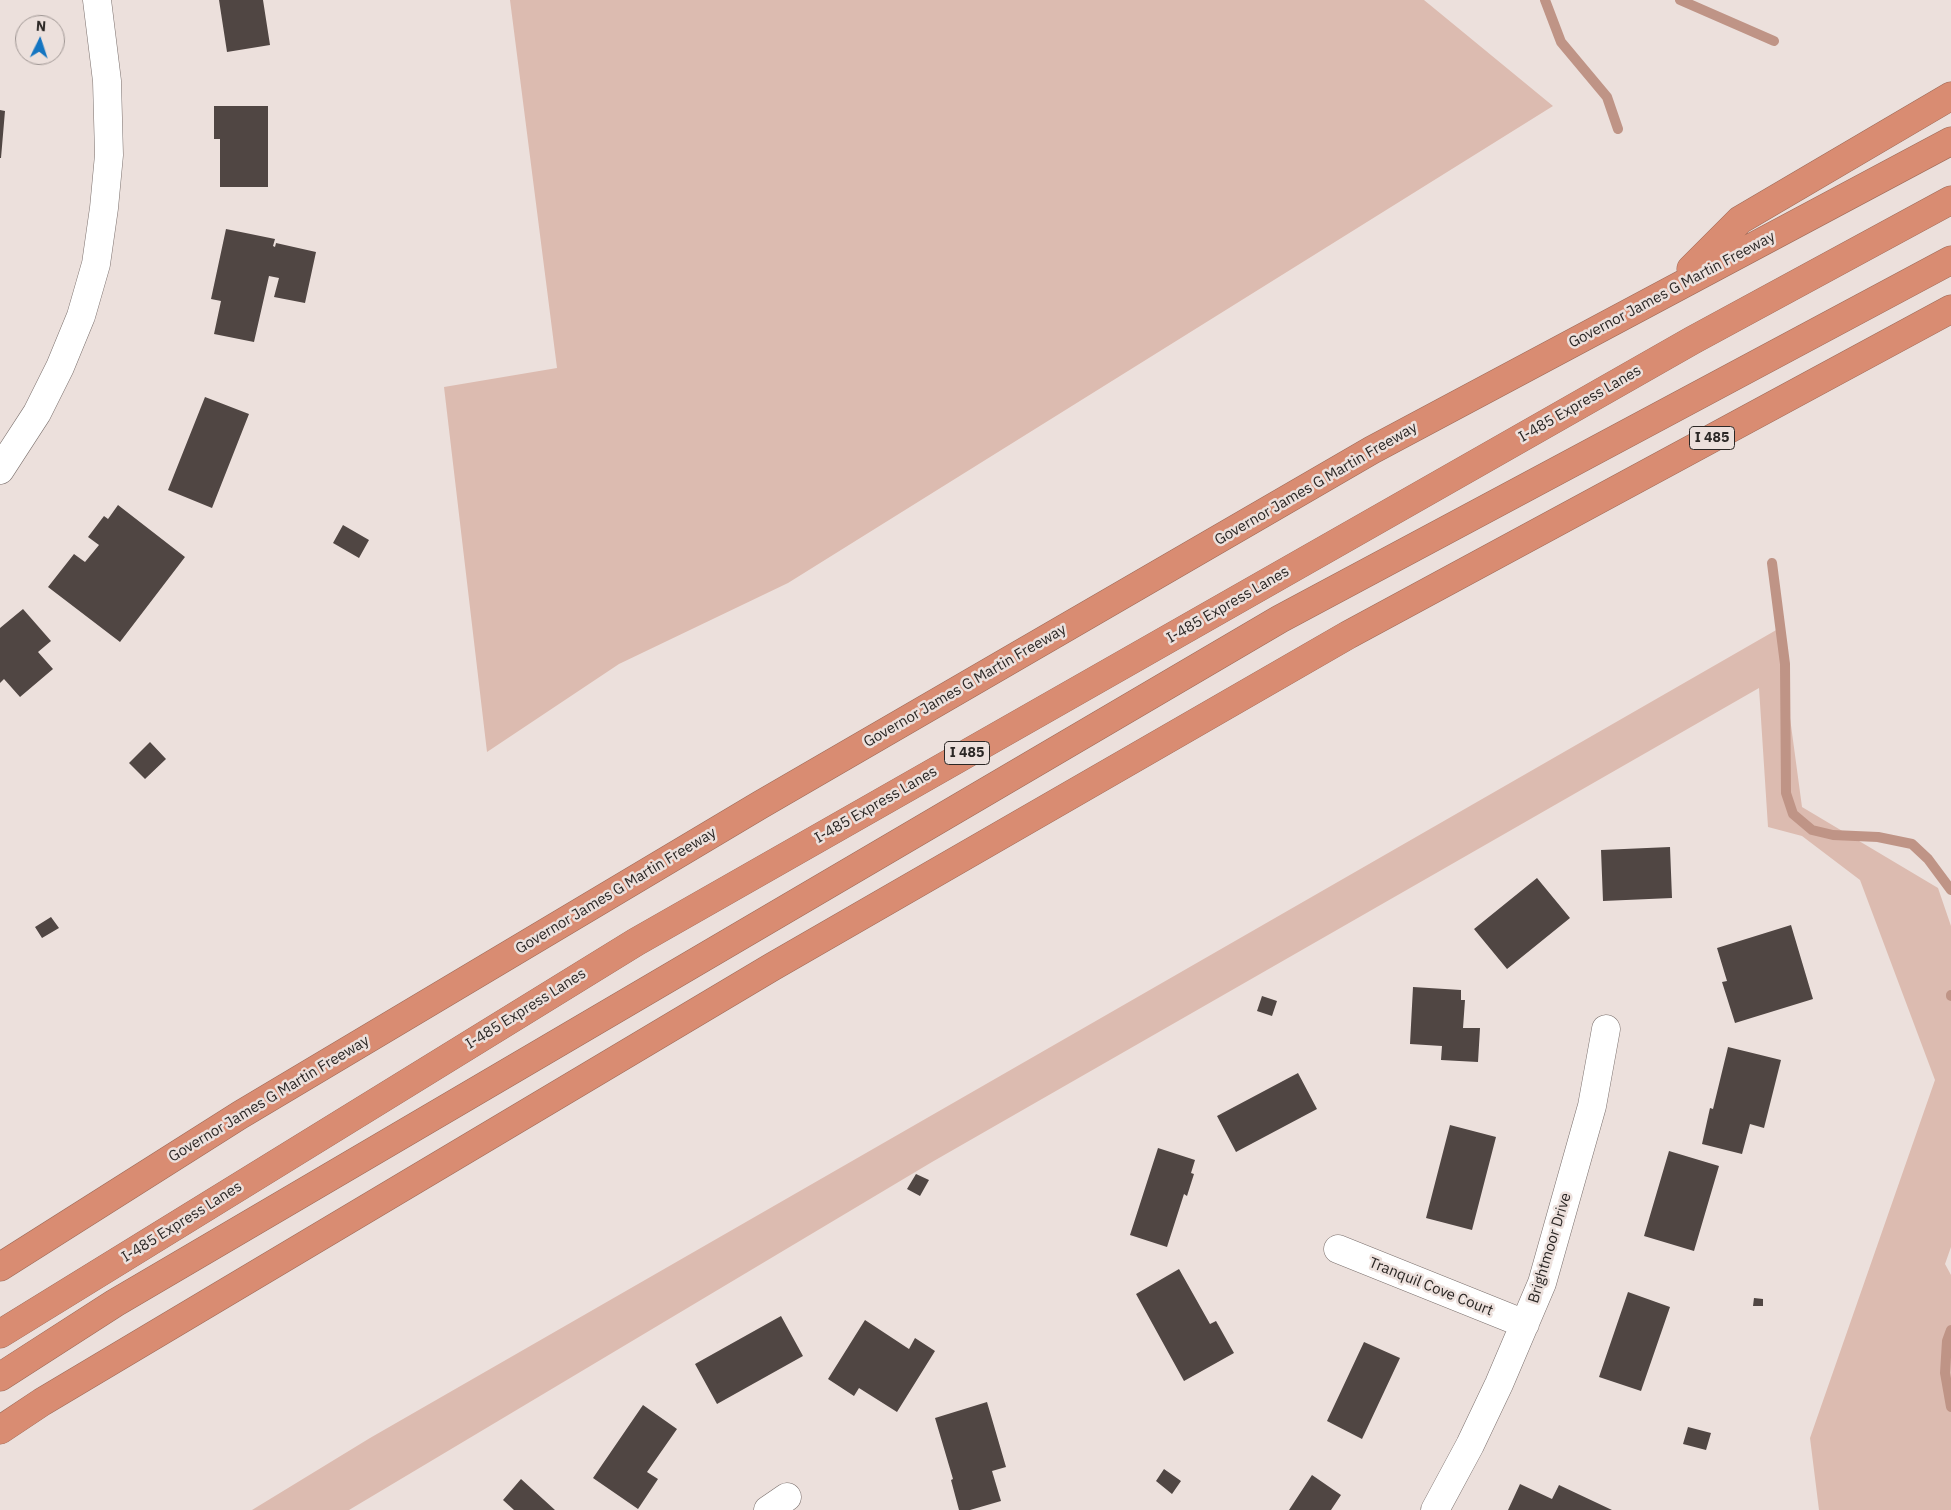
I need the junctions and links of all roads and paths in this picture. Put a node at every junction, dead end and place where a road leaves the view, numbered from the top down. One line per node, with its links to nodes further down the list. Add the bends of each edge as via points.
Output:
1 (97, 0): 8 (street, via 107,81 109,155 96,264 81,316 60,367 37,413)
2 (1951, 96): 6 (highway, via 1740,220)
3 (1951, 141): 6 (highway, Governor James G Martin Freeway)
4 (1951, 200): 13 (highway, I-485 Express Lanes / I 485, via 1693,340 636,942)
5 (1951, 260): 14 (highway, I 485, via 1280,619 115,1303)
6 (1669, 290): 11 (highway, Governor James G Martin Freeway, via 1372,450 760,804 240,1115)
7 (1951, 309): 15 (highway, I 485, via 1348,634 772,967)
8 (0, 470)
9 (1606, 1029): 12 (street, Brightmoor Drive, via 1589,1116 1542,1283)
10 (1338, 1249): 12 (street, Tranquil Cove Court)
11 (0, 1267)
12 (1525, 1324): 16 (street, Brightmoor Drive, via 1470,1445)
13 (0, 1334)
14 (0, 1376)
15 (0, 1430)
16 (1435, 1510)

